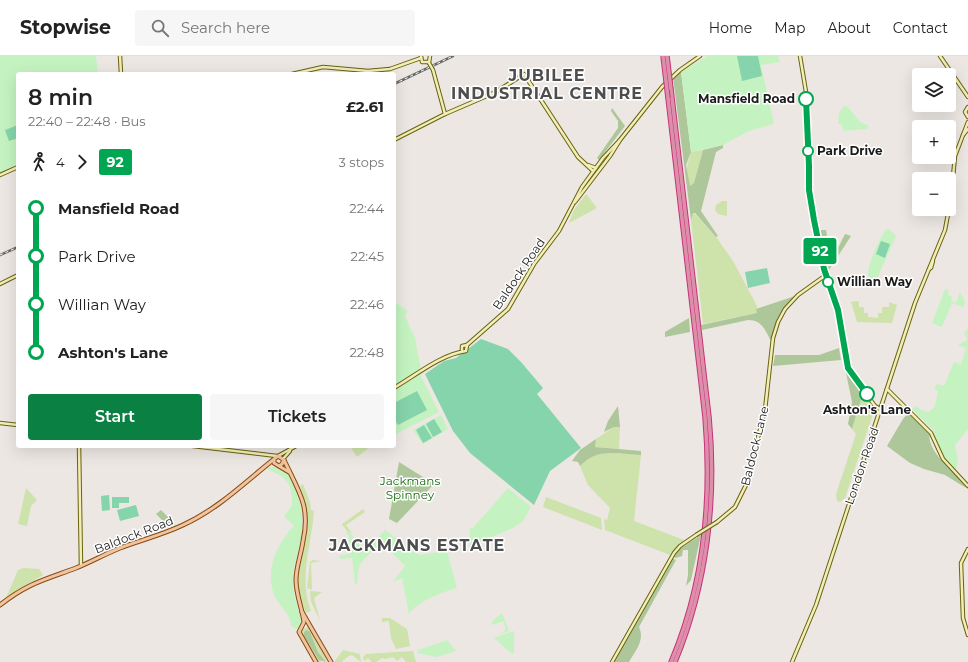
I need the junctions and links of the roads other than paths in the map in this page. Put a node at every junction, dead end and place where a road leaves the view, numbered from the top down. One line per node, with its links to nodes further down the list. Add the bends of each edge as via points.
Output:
1 (120, 56): 10 (street)
2 (430, 56): 9 (street)
3 (663, 56): 56 (highway, bridge, via 708,457 708,497 700,564 689,609)
4 (667, 56): 57 (highway, bridge, via 712,462 710,518 703,566 693,611)
5 (700, 56): 21 (street, Baldock Road, via 662,87)
6 (800, 56): 24 (street, via 806,92 809,196)
7 (940, 56): 12 (street)
8 (421, 57): 9 (street, via 423,63); 11 (street, via 390,69 368,71 323,67)
9 (429, 63): 14 (street, bridge)
10 (121, 72)
11 (301, 72)
12 (968, 98)
13 (968, 107): 15 (street, via 965,112)
14 (445, 114): 19 (street); 21 (street, via 496,92 524,74 578,157)
15 (968, 117)
16 (968, 122): 18 (street, London Road)
17 (968, 129): 18 (street, London Road)
18 (963, 136): 28 (street, London Road, via 955,156 946,224 915,303)
19 (396, 139)
20 (16, 168): 22 (street)
21 (596, 170): 23 (street, Baldock Road); 23 (street, Baldock Road)
22 (0, 175)
23 (575, 202): 27 (street, Baldock Road, via 508,309 467,345 466,351 462,350 439,360)
24 (826, 275): 29 (street, via 838,310 849,371); 55 (street, Baldock Lane, bridge, via 798,295 785,309 778,322 773,338 765,410 746,485 735,507 682,544 674,553)
25 (16, 276): 26 (street)
26 (0, 284)
27 (396, 387)
28 (887, 390): 29 (street, London Road); 43 (street, via 931,433 945,462)
29 (880, 409): 58 (street, London Road, via 816,605)
30 (0, 423): 31 (street)
31 (16, 425)
32 (79, 448): 45 (street)
33 (210, 448): 36 (street)
34 (293, 448): 37 (street)
35 (294, 448): 39 (street)
36 (268, 455): 37 (street); 38 (street)
37 (278, 456): 38 (main road, Baldock Road); 39 (main road)
38 (274, 459): 40 (main road); 41 (main road, Baldock Road)
39 (283, 460): 40 (main road); 42 (main road)
40 (278, 466): 41 (main road); 42 (main road)
41 (265, 467): 46 (main road, Baldock Road, via 227,499 200,517)
42 (290, 472): 49 (main road, via 299,489 305,519 304,541 296,582)
43 (968, 486)
44 (968, 549): 52 (street, via 961,563 963,618)
45 (81, 558): 46 (street); 47 (street)
46 (89, 562): 47 (main road, Baldock Road)
47 (81, 566): 48 (main road, Baldock Road, via 30,584)
48 (0, 605)
49 (302, 612): 50 (main road); 51 (main road)
50 (310, 625): 51 (main road); 54 (main road)
51 (303, 626): 53 (main road, via 300,635)
52 (968, 635)
53 (316, 662)
54 (331, 662)
55 (612, 662)
56 (671, 662)
57 (676, 662)
58 (792, 662)

